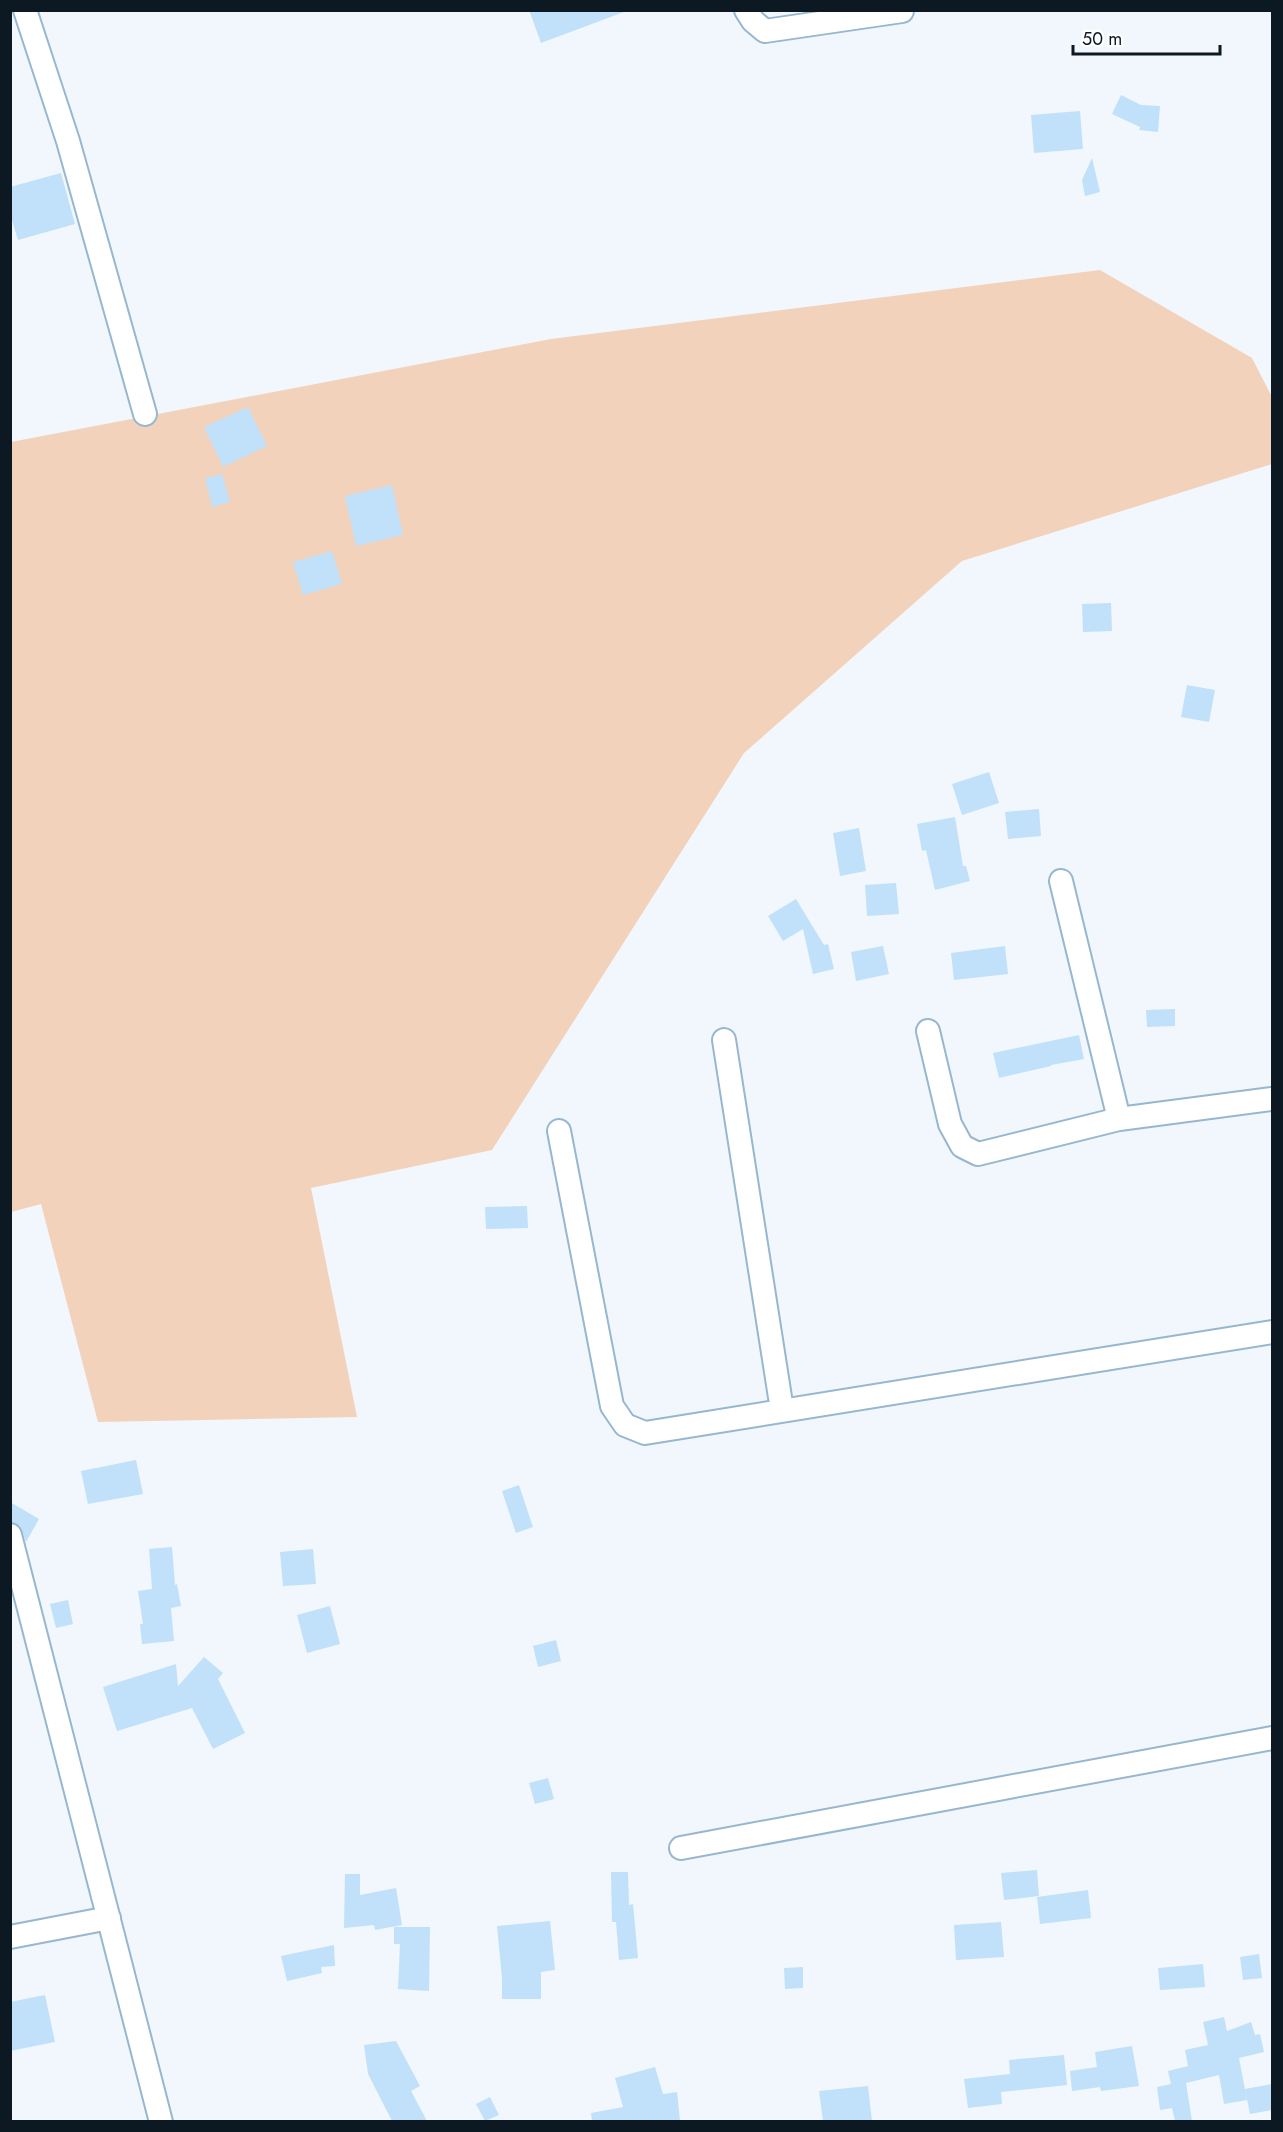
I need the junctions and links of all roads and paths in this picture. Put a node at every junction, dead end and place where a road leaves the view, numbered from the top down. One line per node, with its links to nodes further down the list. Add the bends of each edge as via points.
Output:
1 (25, 10): 4 (street, via 68,141)
2 (746, 10): 3 (street, via 765,31)
3 (902, 11)
4 (146, 414)
5 (1061, 881): 9 (street)
6 (928, 1031): 9 (street, via 950,1124 962,1146 978,1154)
7 (724, 1040): 12 (street)
8 (1272, 1099): 9 (street)
9 (1119, 1119)
10 (559, 1131): 12 (street, via 612,1406 625,1425 645,1433)
11 (1272, 1332): 12 (street)
12 (782, 1410)
13 (10, 1535): 16 (street)
14 (1272, 1738): 15 (street)
15 (681, 1848)
16 (109, 1918): 17 (street); 18 (street)
17 (10, 1937)
18 (161, 2121)

